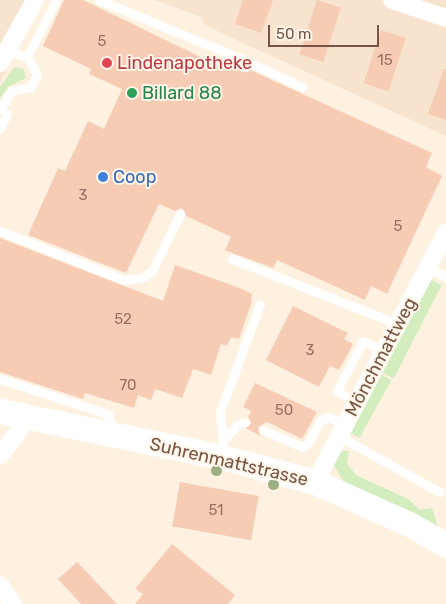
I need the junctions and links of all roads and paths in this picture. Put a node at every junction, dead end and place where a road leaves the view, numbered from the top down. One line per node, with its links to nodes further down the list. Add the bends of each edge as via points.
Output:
1 (36, 0): 6 (street)
2 (56, 0): 7 (lane)
3 (99, 0): 8 (lane)
4 (392, 0): 5 (street)
5 (446, 18)
6 (4, 57): 7 (lane)
7 (27, 57): 9 (lane, via 37,74 31,87 11,91)
8 (302, 87)
9 (3, 112): 10 (lane)
10 (0, 128)
11 (180, 214): 12 (lane, via 152,271 141,278 124,280)
12 (0, 231)
13 (446, 232): 15 (street, Mönchmattweg)
14 (232, 259): 18 (lane)
15 (428, 268): 16 (lane); 18 (street, Mönchmattweg)
16 (446, 277)
17 (260, 304): 25 (lane, via 220,412)
18 (398, 324): 23 (street, Mönchmattweg)
19 (0, 379): 24 (lane, via 108,414)
20 (11, 415): 24 (street, Suhrenmattstrasse); 26 (street, via 18,432)
21 (245, 422): 25 (lane, via 237,425)
22 (264, 430): 23 (lane, via 302,446 307,444 321,420 329,417)
23 (342, 431): 27 (street, Mönchmattweg); 28 (lane)
24 (112, 437): 25 (street, Suhrenmattstrasse)
25 (220, 449): 27 (street, Suhrenmattstrasse)
26 (0, 454)
27 (315, 482): 29 (street, Suhrenmattstrasse, via 409,524)
28 (439, 492)
29 (446, 545)
30 (0, 585): 31 (street)
31 (13, 604)

